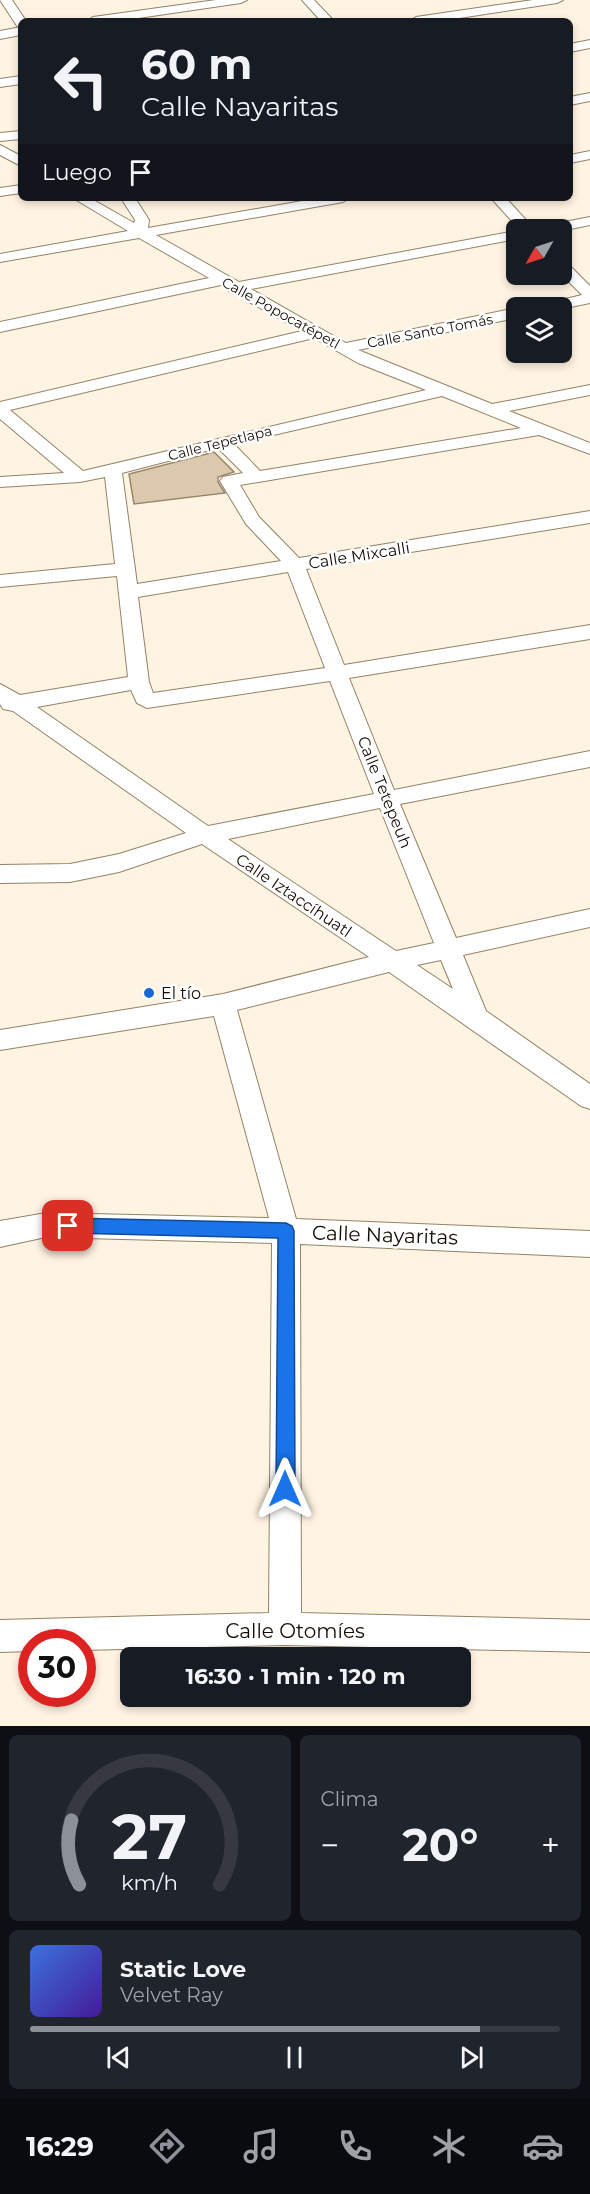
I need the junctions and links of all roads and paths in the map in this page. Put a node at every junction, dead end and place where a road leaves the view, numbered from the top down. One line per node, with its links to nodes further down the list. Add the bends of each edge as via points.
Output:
1 (6, 0): 5 (street)
2 (241, 0): 6 (street)
3 (308, 0): 7 (street)
4 (557, 0): 8 (street)
5 (18, 18)
6 (114, 18)
7 (325, 18)
8 (436, 18)
9 (18, 32): 10 (street)
10 (0, 35)
11 (590, 44): 12 (street)
12 (573, 47)
13 (18, 81): 14 (street)
14 (0, 84)
15 (590, 98): 16 (street)
16 (573, 101)
17 (18, 135): 18 (street)
18 (0, 137)
19 (0, 149): 22 (street)
20 (590, 155): 21 (street)
21 (573, 158)
22 (18, 160)
23 (18, 189): 24 (street)
24 (0, 192)
25 (85, 201): 32 (street, Calle Popocatépetl)
26 (130, 201): 32 (street, via 142,220)
27 (325, 201): 32 (street)
28 (501, 201): 29 (street)
29 (518, 219)
30 (590, 221): 31 (street)
31 (572, 225)
32 (140, 232): 34 (street); 36 (street, Calle Popocatépetl)
33 (506, 237): 36 (street)
34 (0, 258)
35 (572, 277): 37 (street)
36 (228, 284): 40 (street); 41 (street, Calle Popocatépetl)
37 (590, 297): 38 (street)
38 (572, 301)
39 (506, 315): 42 (street, Calle Santo Tomás)
40 (0, 327)
41 (314, 333): 42 (street, Calle Popocatépetl); 45 (street)
42 (344, 348): 44 (street, Calle Popocatépetl)
43 (590, 390): 46 (street)
44 (439, 392): 46 (street, Calle Popocatépetl); 48 (street, Calle Tepetlapa)
45 (0, 409): 52 (street)
46 (489, 410): 47 (street, Calle Popocatépetl)
47 (539, 430): 49 (street, Calle Popocatépetl); 51 (street)
48 (222, 442): 50 (street, Calle Tepetlapa); 51 (street)
49 (590, 449)
50 (113, 470): 52 (street, Calle Tepetlapa); 56 (street)
51 (256, 476): 55 (street, via 229,481 252,520)
52 (80, 477): 53 (street, Calle Tepetlapa)
53 (0, 483)
54 (590, 517): 55 (street, Calle Mixcalli)
55 (295, 565): 58 (street, Calle Mixcalli); 60 (street, Calle Tetepeuh)
56 (125, 569): 57 (street); 58 (street)
57 (0, 581)
58 (128, 592): 61 (street)
59 (590, 632): 60 (street)
60 (338, 673): 61 (street); 64 (street, Calle Tetepeuh)
61 (143, 692): 62 (street)
62 (6, 700): 65 (street, Calle Iztaccíhuatl)
63 (590, 759): 64 (street)
64 (387, 799): 65 (street); 68 (street, Calle Tetepeuh)
65 (205, 835): 66 (street, via 119,863 80,871); 69 (street, Calle Iztaccíhuatl)
66 (0, 874)
67 (590, 918): 68 (street)
68 (449, 949): 69 (street); 71 (street, Calle Tetepeuh)
69 (393, 961): 70 (street); 71 (street, Calle Iztaccíhuatl)
70 (223, 1004): 72 (street); 74 (street)
71 (477, 1018): 73 (street, Calle Iztaccíhuatl)
72 (0, 1040)
73 (590, 1098)
74 (286, 1231): 75 (street, Calle Nayaritas, via 46,1225); 76 (street, Calle Nayaritas); 77 (street)
75 (0, 1234)
76 (590, 1244)
77 (285, 1629): 78 (street, Calle Otomíes); 79 (street, Calle Otomíes)
78 (0, 1636)
79 (590, 1636)

